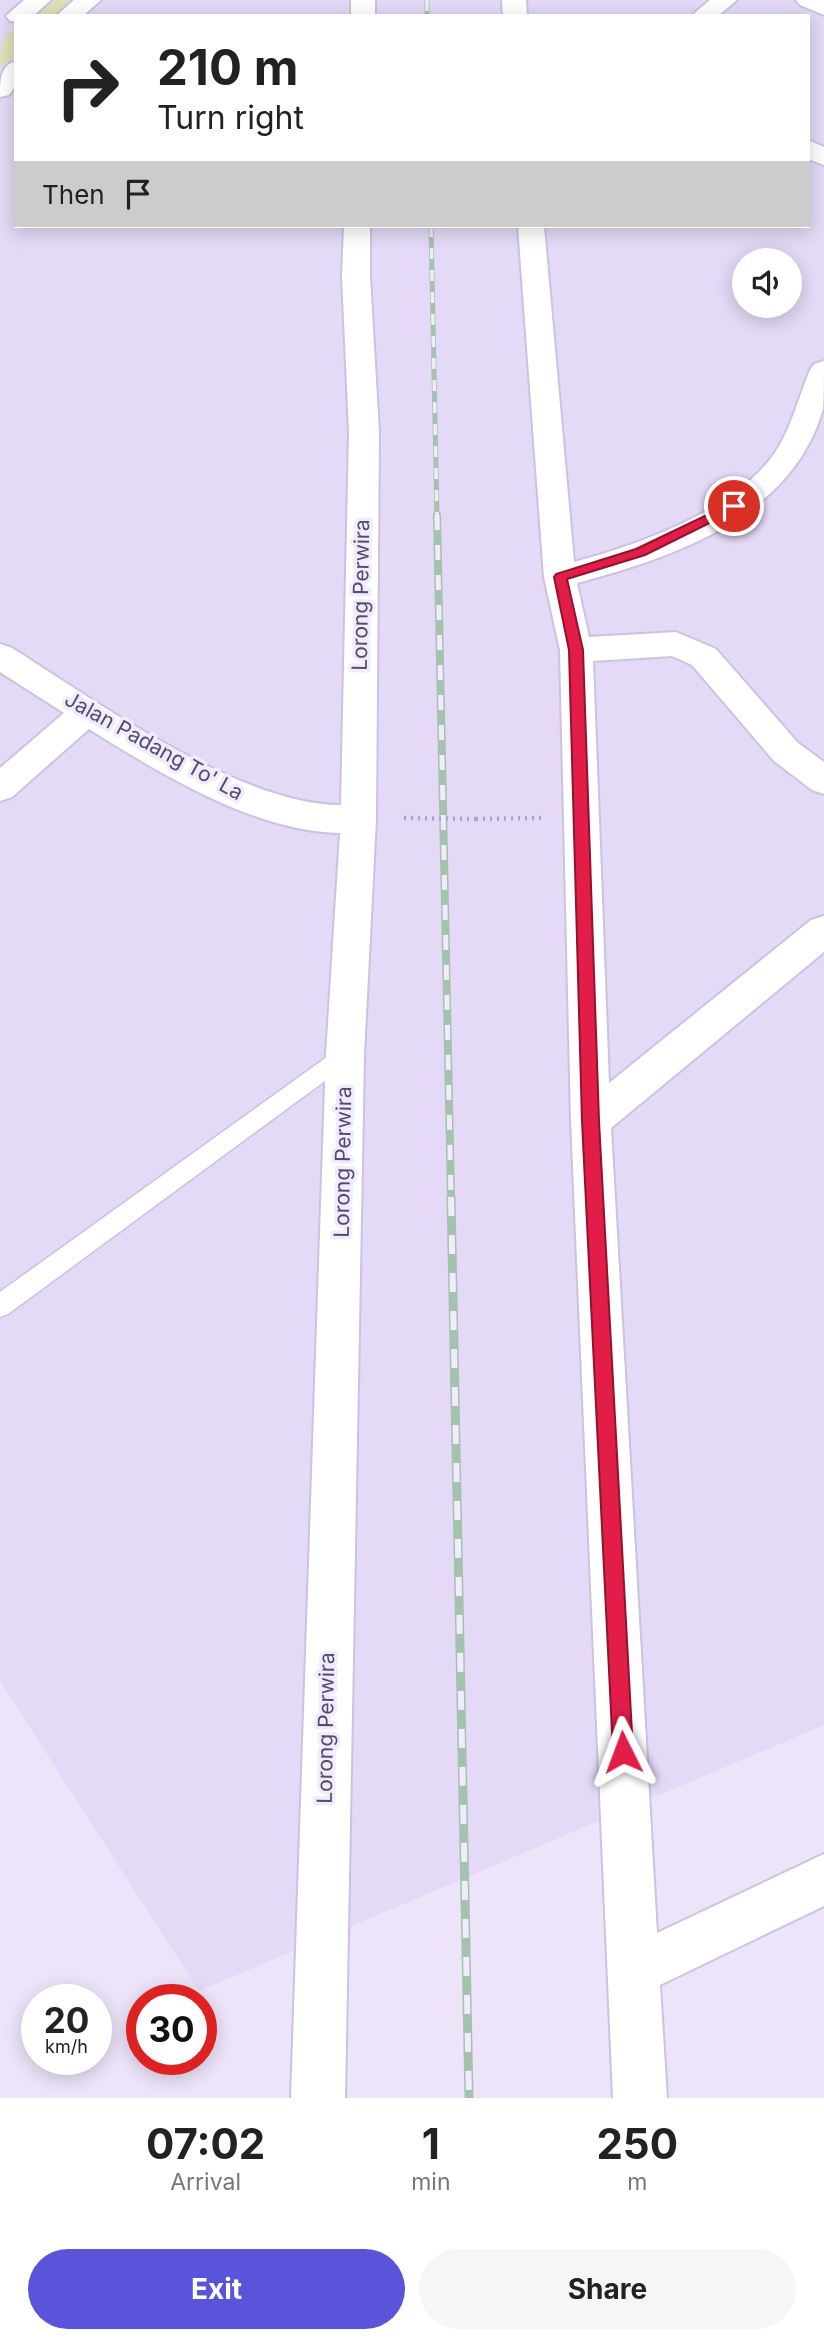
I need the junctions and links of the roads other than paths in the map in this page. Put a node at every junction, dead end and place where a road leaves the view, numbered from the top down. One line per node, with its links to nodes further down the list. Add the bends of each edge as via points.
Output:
1 (39, 0): 6 (street)
2 (89, 0): 7 (street)
3 (725, 0): 8 (street)
4 (808, 0): 5 (street)
5 (824, 8)
6 (21, 14)
7 (71, 14)
8 (706, 14)
9 (14, 19): 10 (street)
10 (0, 30)
11 (14, 71): 12 (street)
12 (0, 90)
13 (357, 228): 22 (street, Lorong Perwira, via 364,432)
14 (531, 228): 16 (street)
15 (824, 370): 16 (street, via 784,463 757,492 641,552)
16 (560, 577): 17 (street)
17 (576, 650): 20 (street, via 676,644 705,657 786,752); 25 (street)
18 (0, 656): 19 (street, Jalan Padang To' La)
19 (88, 711): 21 (street); 22 (street, Jalan Padang To' La, via 248,798 307,817)
20 (824, 781)
21 (0, 788)
22 (358, 819): 24 (street, Lorong Perwira)
23 (824, 931): 25 (street)
24 (345, 1055): 26 (lane); 29 (street, Lorong Perwira)
25 (591, 1121): 28 (street)
26 (0, 1306)
27 (824, 1879): 28 (street)
28 (634, 1971): 30 (street)
29 (317, 2098)
30 (640, 2098)

